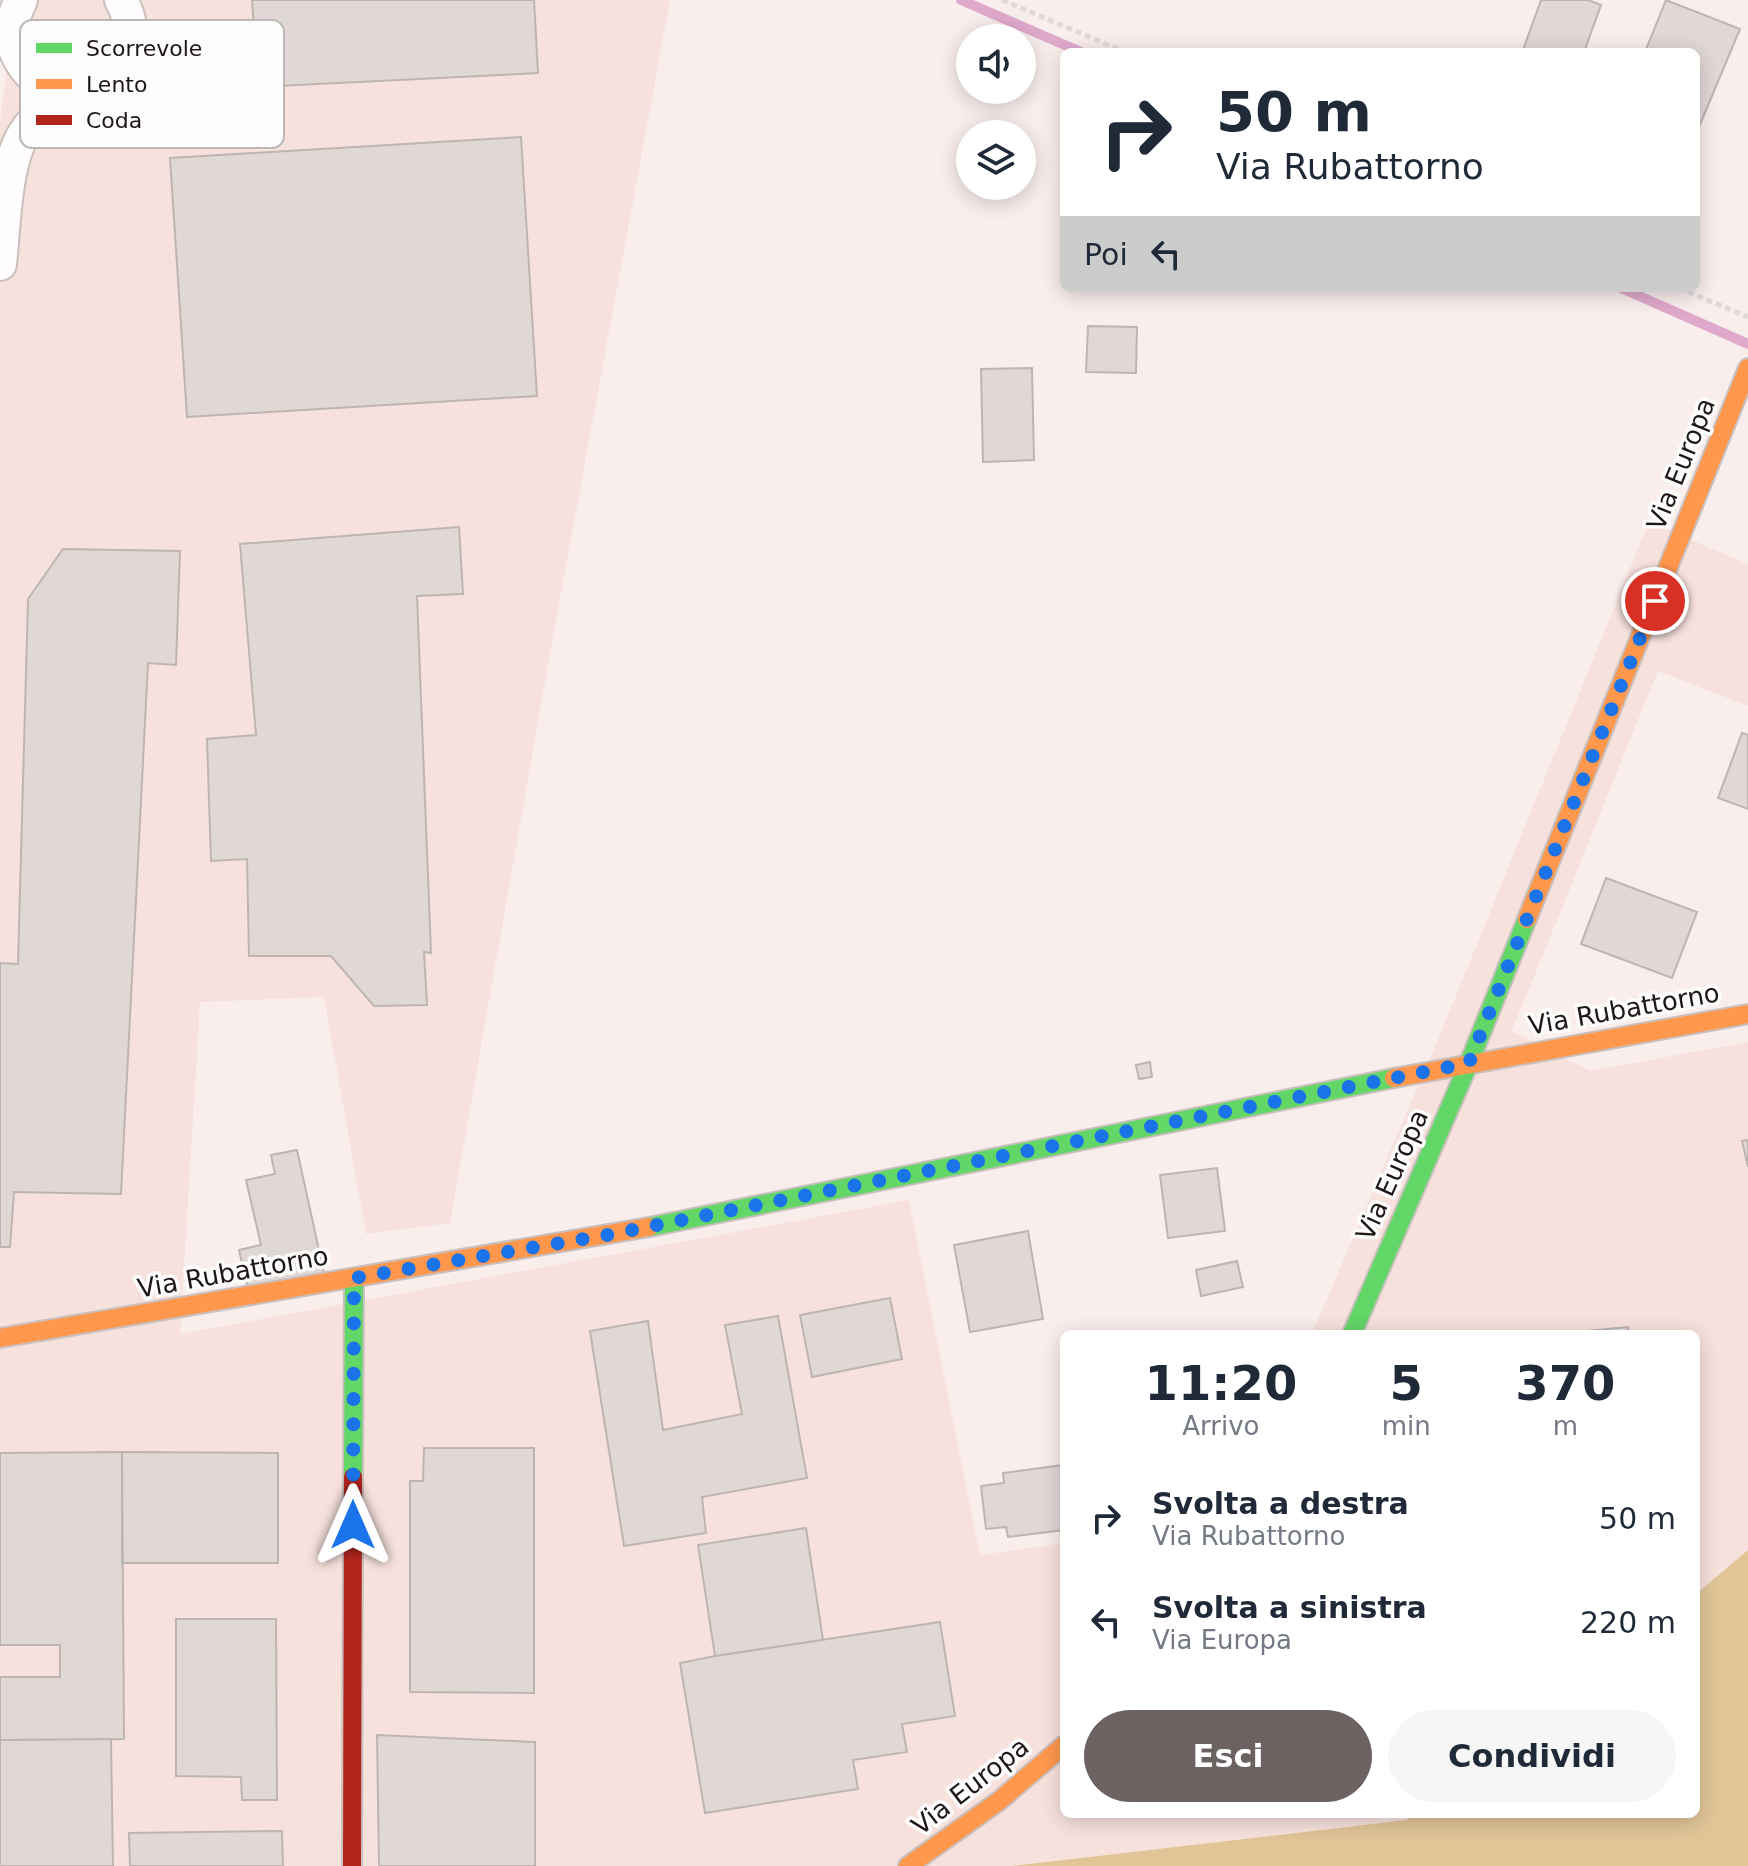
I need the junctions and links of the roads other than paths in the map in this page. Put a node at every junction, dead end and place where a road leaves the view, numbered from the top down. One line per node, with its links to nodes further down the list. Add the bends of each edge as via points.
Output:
1 (21, 0): 4 (street, via 12,31)
2 (121, 0): 3 (street)
3 (128, 20)
4 (20, 60)
5 (20, 140): 6 (street)
6 (0, 264)
7 (1748, 369): 9 (street, Via Europa)
8 (1748, 1014): 9 (street, Via Rubattorno)
9 (1469, 1063): 10 (street, Via Rubattorno, via 607,1235); 11 (street, Via Europa)
10 (354, 1278): 12 (street, Via Rubattorno); 14 (street)
11 (1354, 1330)
12 (0, 1338)
13 (1060, 1748): 15 (street, Via Europa, via 999,1801)
14 (352, 1866)
15 (908, 1866)

